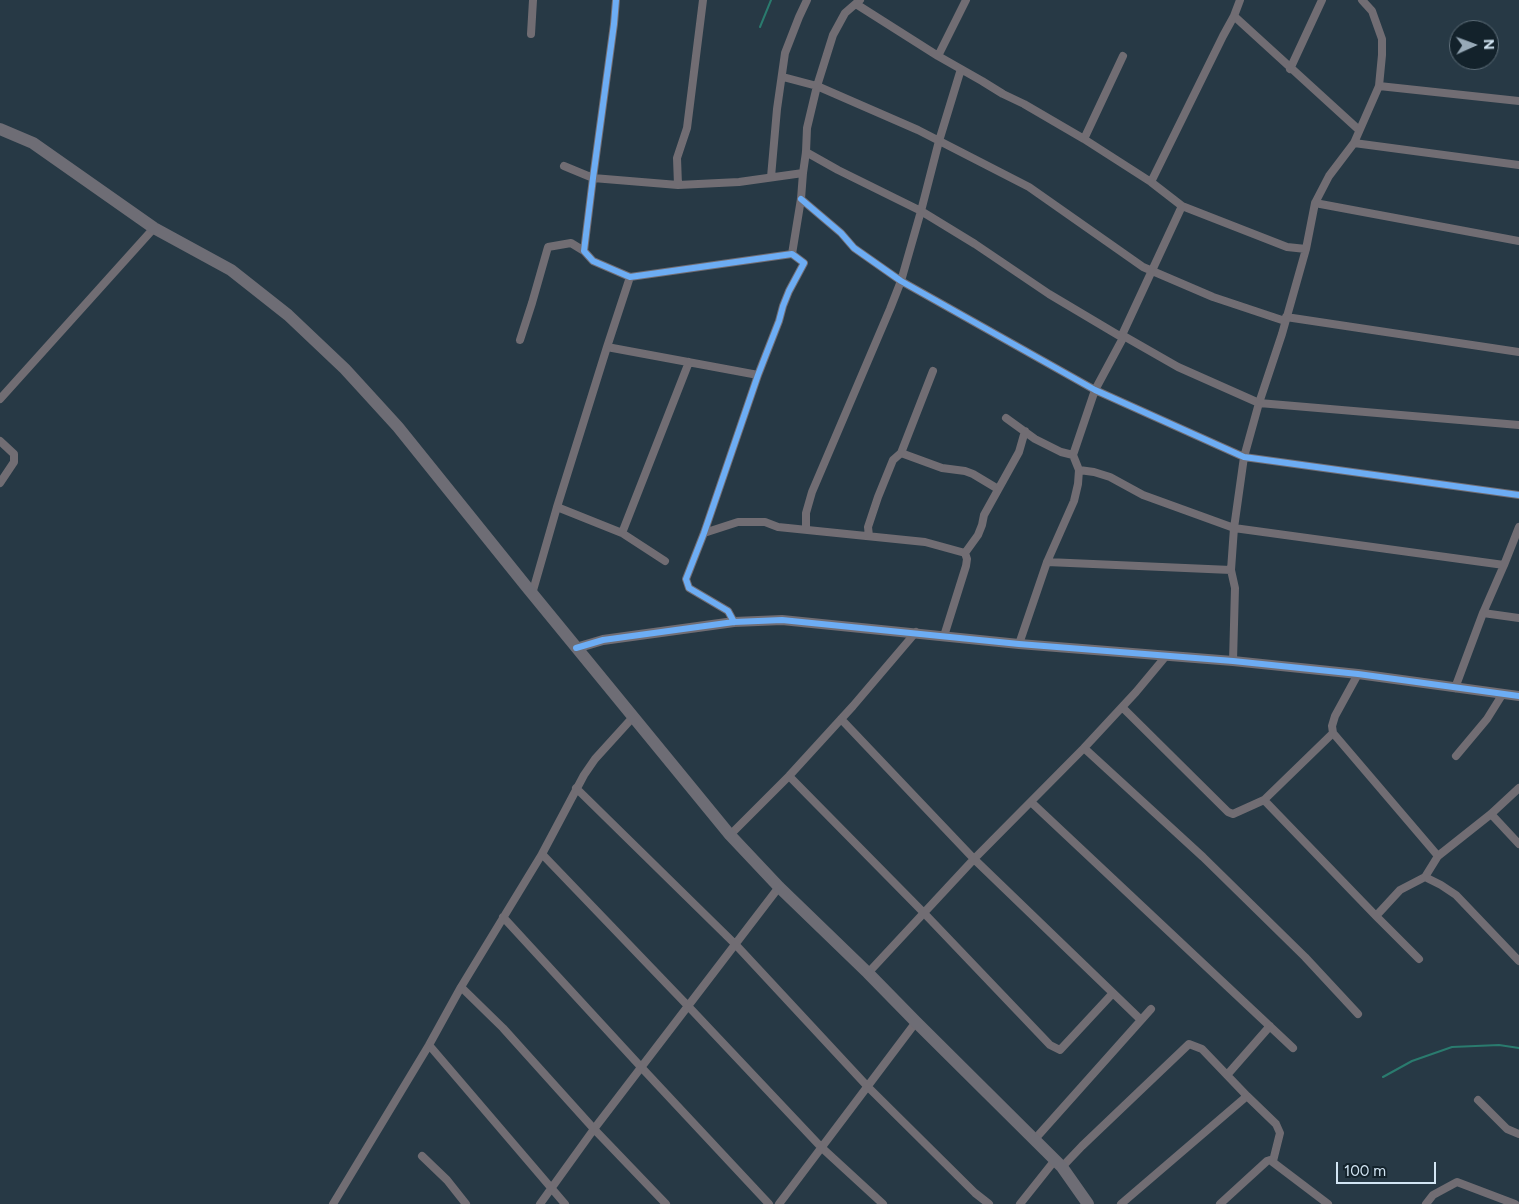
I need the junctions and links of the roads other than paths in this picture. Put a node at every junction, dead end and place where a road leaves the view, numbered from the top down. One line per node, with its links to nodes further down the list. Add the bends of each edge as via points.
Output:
1 (533, 0): 11 (street)
2 (616, 0): 30 (street)
3 (702, 0): 32 (street, via 687,128 677,158)
4 (807, 0): 16 (street, via 785,53)
5 (966, 0): 12 (street)
6 (1240, 0): 10 (street)
7 (1322, 0): 15 (street)
8 (1362, 0): 18 (street, via 1372,11 1382,39)
9 (858, 2): 12 (street); 17 (street, via 845,12 833,36)
10 (1234, 16): 15 (street); 31 (street)
11 (531, 34)
12 (938, 56): 14 (street)
13 (1123, 56): 22 (street)
14 (961, 68): 22 (street); 23 (street)
15 (1290, 69): 21 (street)
16 (783, 77): 17 (street); 29 (street)
17 (817, 86): 23 (street); 25 (street, via 807,128)
18 (1379, 86): 19 (street); 21 (street)
19 (1519, 101)
20 (0, 129): 37 (main road, via 33,142)
21 (1359, 130): 24 (street)
22 (1084, 139): 31 (street)
23 (939, 141): 36 (street); 42 (street, via 1029,187)
24 (1354, 143): 26 (street); 34 (street)
25 (806, 152): 28 (street); 36 (street)
26 (1519, 165)
27 (564, 166): 30 (street)
28 (803, 173): 29 (street); 33 (street)
29 (772, 177): 32 (street)
30 (592, 178): 32 (street); 40 (street)
31 (1151, 182): 35 (street)
32 (678, 185)
33 (801, 200): 41 (street); 44 (street, via 854,248)
34 (1315, 204): 38 (street); 39 (street)
35 (1182, 206): 39 (street, via 1287,246); 42 (street)
36 (921, 211): 44 (street); 46 (street, via 1049,294)
37 (154, 228): 54 (street); 79 (main road, via 231,270 288,315 345,369 398,427)
38 (1519, 241)
39 (1306, 249): 45 (street)
40 (584, 251): 43 (street, via 593,261); 47 (street, via 571,243 548,247)
41 (792, 254): 43 (street); 52 (street, via 804,262 789,291)
42 (1152, 270): 45 (street, via 1213,297); 46 (street)
43 (630, 277): 48 (street)
44 (901, 281): 53 (street); 69 (street, via 812,492)
45 (1285, 319): 49 (street); 55 (street)
46 (1123, 336): 53 (street); 55 (street, via 1178,367)
47 (520, 340)
48 (607, 347): 50 (street); 67 (street)
49 (1519, 352)
50 (689, 362): 52 (street); 71 (street)
51 (933, 370): 60 (street)
52 (758, 375): 72 (street)
53 (1095, 390): 61 (street); 62 (street)
54 (0, 399)
55 (1259, 403): 57 (street); 62 (street)
56 (1006, 418): 58 (street)
57 (1519, 425)
58 (1025, 431): 61 (street, via 1035,439); 65 (street, via 1019,452)
59 (0, 441): 64 (street, via 14,454 14,462)
60 (901, 453): 65 (street, via 942,468 965,471); 73 (street, via 894,460 878,497 868,527)
61 (1073, 455): 63 (street)
62 (1244, 457): 66 (street); 70 (street)
63 (1080, 470): 70 (street, via 1110,477 1143,495); 76 (street, via 1074,501)
64 (0, 482)
65 (998, 489): 74 (street, via 978,535)
66 (1519, 495)
67 (557, 507): 71 (street); 79 (street)
68 (1519, 527): 77 (street)
69 (806, 528): 72 (street, via 738,522); 73 (street)
70 (1234, 528): 77 (street); 78 (street)
71 (622, 532): 75 (street)
72 (704, 533): 82 (street, via 686,579 689,588 728,610)
73 (869, 536): 74 (street, via 925,542)
74 (965, 553): 84 (street, via 966,566)
75 (666, 561)
76 (1047, 562): 78 (street); 85 (street)
77 (1504, 565): 80 (street)
78 (1231, 570): 88 (street, via 1235,588)
79 (532, 594): 86 (main road)
80 (1483, 613): 81 (street); 90 (street)
81 (1519, 618)
82 (734, 622): 83 (street, via 782,620); 86 (street, via 603,640)
83 (916, 632): 84 (street); 95 (street)
84 (944, 636): 85 (street)
85 (1019, 644): 87 (street)
86 (576, 648): 94 (main road)
87 (1166, 656): 88 (street); 93 (street)
88 (1233, 661): 89 (street)
89 (1358, 674): 90 (street); 96 (street, via 1335,716)
90 (1455, 688): 91 (street)
91 (1502, 695): 92 (street); 98 (street, via 1487,720)
92 (1519, 696)
93 (1122, 706): 97 (street); 102 (street, via 1228,812 1234,814)
94 (634, 716): 100 (street, via 595,758); 105 (main road)
95 (841, 719): 99 (street); 109 (street)
96 (1334, 733): 102 (street); 108 (street)
97 (1084, 748): 103 (street); 123 (street, via 1203,857)
98 (1456, 756)
99 (789, 776): 105 (street); 112 (street)
100 (576, 788): 107 (street); 115 (street)
101 (1519, 788): 104 (street)
102 (1264, 800): 113 (street)
103 (1031, 802): 109 (street); 126 (street)
104 (1490, 814): 106 (street); 108 (street)
105 (730, 834): 111 (main road)
106 (1519, 844)
107 (542, 854): 114 (street); 121 (street)
108 (1438, 856): 110 (street)
109 (974, 859): 112 (street); 120 (street)
110 (1425, 877): 113 (street, via 1400,890); 117 (street, via 1456,895)
111 (779, 887): 115 (street); 118 (main road)
112 (924, 913): 118 (street); 120 (street, via 1050,1045 1060,1050)
113 (1376, 916): 116 (street)
114 (504, 917): 119 (street); 129 (street)
115 (736, 945): 121 (street); 131 (street)
116 (1420, 958)
117 (1519, 961)
118 (868, 973): 125 (main road)
119 (461, 987): 127 (street); 134 (street, via 503,1028)
120 (1113, 993): 124 (street)
121 (688, 1006): 129 (street); 137 (street)
122 (1151, 1009): 124 (street)
123 (1358, 1014)
124 (1141, 1020): 136 (street)
125 (916, 1022): 131 (street); 136 (main road)
126 (1270, 1026): 128 (street); 130 (street)
127 (429, 1045): 141 (street); 142 (street)
128 (1293, 1048)
129 (641, 1067): 134 (street); 147 (street)
130 (1227, 1075): 132 (street); 140 (street, via 1202,1049 1189,1044)
131 (868, 1088): 137 (street); 150 (street)
132 (1247, 1096): 139 (street, via 1276,1124 1280,1133); 153 (street)
133 (1478, 1100): 135 (street, via 1507,1129)
134 (594, 1129): 141 (street); 146 (street)
135 (1519, 1134)
136 (1035, 1139): 140 (main road)
137 (821, 1147): 148 (street); 149 (street)
138 (422, 1156): 143 (street)
139 (1273, 1161): 154 (street, via 1267,1161); 155 (street)
140 (1059, 1164): 151 (street); 152 (main road)
141 (552, 1189): 144 (street); 145 (street)
142 (333, 1204)
143 (466, 1204)
144 (540, 1204)
145 (565, 1204)
146 (666, 1204)
147 (770, 1204)
148 (779, 1204)
149 (883, 1204)
150 (989, 1204)
151 (1020, 1204)
152 (1088, 1204)
153 (1121, 1204)
154 (1220, 1204)
155 (1328, 1204)
156 (1426, 1204): 157 (street, via 1433,1195 1457,1182)
157 (1515, 1204)

